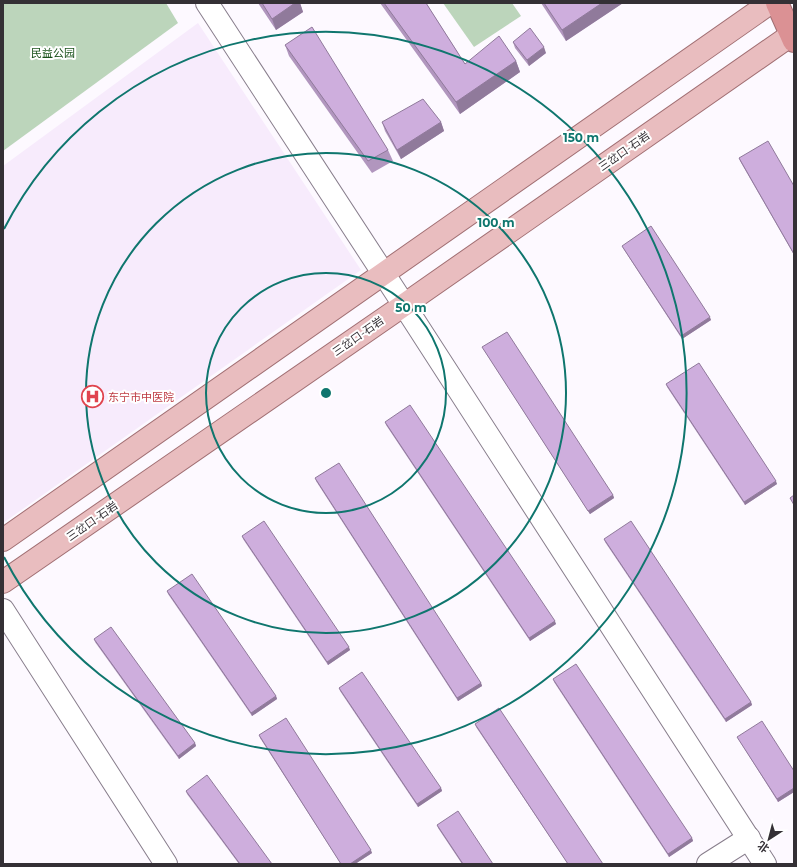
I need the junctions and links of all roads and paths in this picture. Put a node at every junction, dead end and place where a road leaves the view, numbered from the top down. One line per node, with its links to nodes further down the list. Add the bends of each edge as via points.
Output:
1 (207, 3): 5 (street)
2 (770, 3): 5 (main road)
3 (777, 3): 4 (highway, 三岔口-石岩)
4 (793, 36): 6 (main road, 三岔口-石岩)
5 (383, 274): 6 (street); 7 (main road)
6 (404, 305): 8 (main road, 三岔口-石岩); 10 (street)
7 (3, 540)
8 (3, 582)
9 (3, 610): 11 (street)
10 (749, 838): 12 (street); 13 (street)
11 (166, 864)
12 (708, 864)
13 (765, 864)

